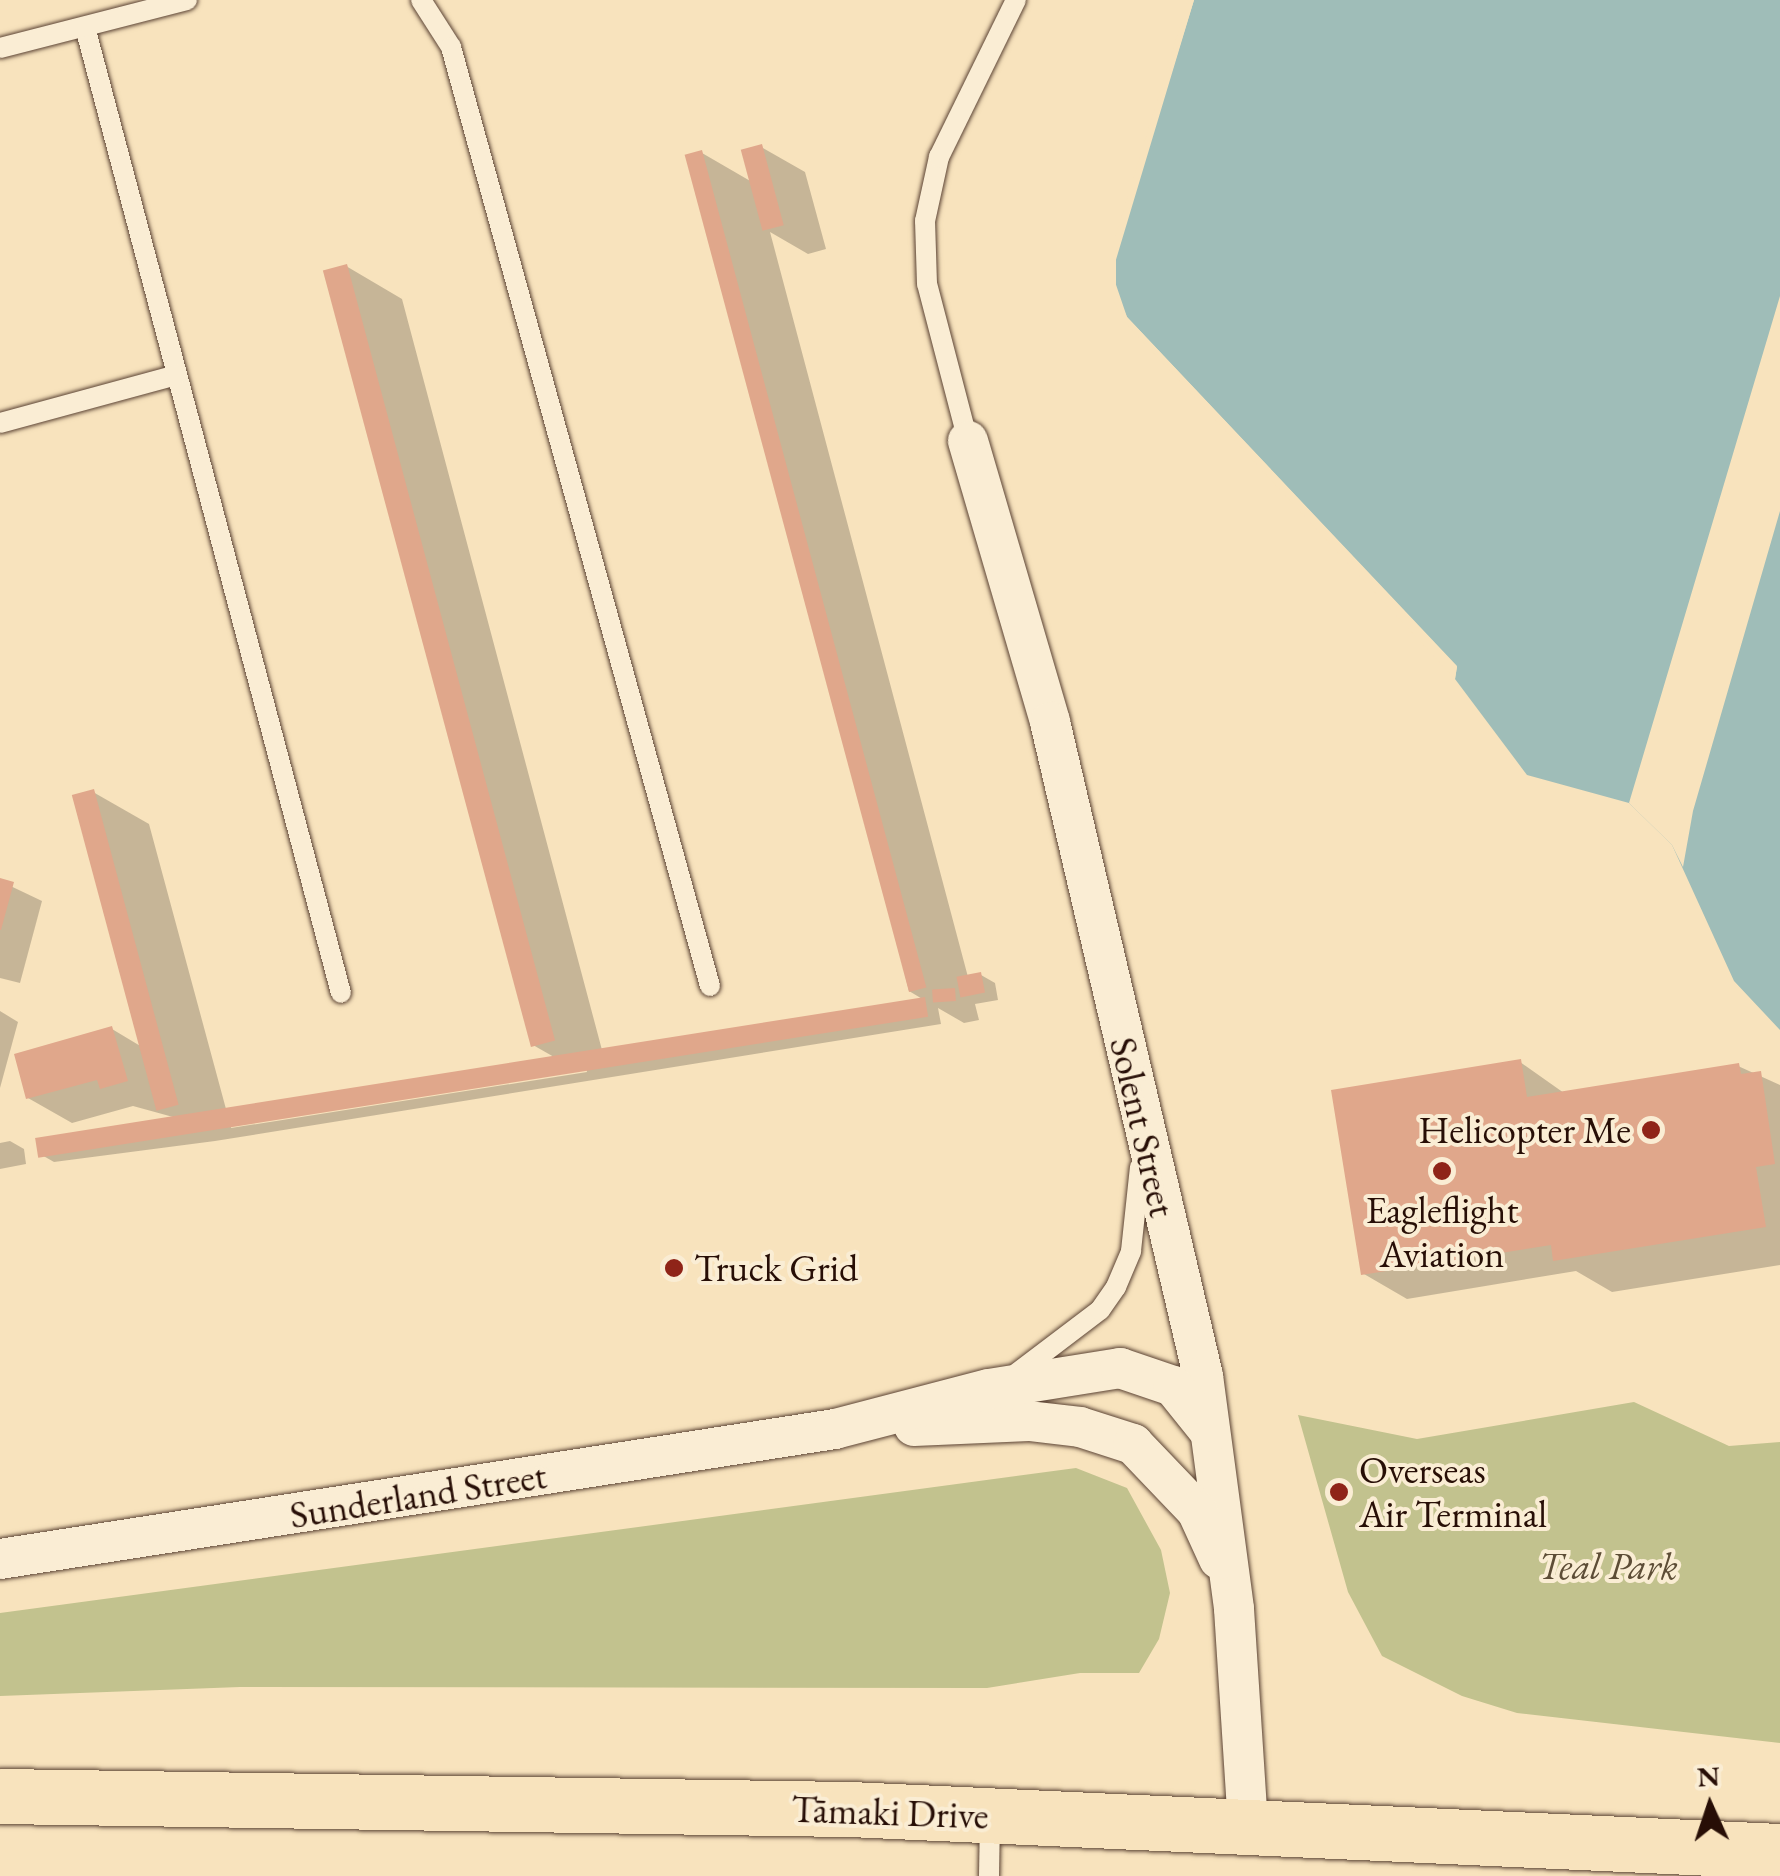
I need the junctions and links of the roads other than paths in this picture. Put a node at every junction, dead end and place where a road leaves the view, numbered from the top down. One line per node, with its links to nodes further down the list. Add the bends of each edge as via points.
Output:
1 (186, 0): 4 (lane)
2 (420, 0): 9 (lane, via 451,47)
3 (1016, 0): 8 (lane, via 938,158 925,221 927,284)
4 (85, 27): 5 (lane); 6 (lane)
5 (0, 48)
6 (177, 375): 7 (lane); 10 (lane)
7 (0, 424)
8 (968, 441): 11 (street, Solent Street, via 1050,722)
9 (710, 986)
10 (341, 993)
11 (1140, 1123): 12 (lane, via 1138,1211 1116,1286 1100,1310 1040,1361); 14 (street, Solent Street)
12 (989, 1388): 13 (street, Sunderland Street); 14 (street, Sunderland Street, via 1120,1368 1151,1374 1173,1386)
13 (835, 1430): 15 (street, Sunderland Street); 16 (street, Sunderland Street, via 1029,1421 1080,1427 1133,1444 1197,1511)
14 (1216, 1440): 16 (street, Solent Street)
15 (0, 1559)
16 (1234, 1609): 19 (street, Solent Street)
17 (0, 1796): 18 (main road, Tāmaki Drive, via 514,1801)
18 (990, 1816): 19 (main road, Tāmaki Drive); 21 (lane)
19 (1248, 1826): 20 (main road, Tāmaki Drive)
20 (1780, 1850)
21 (989, 1876)

